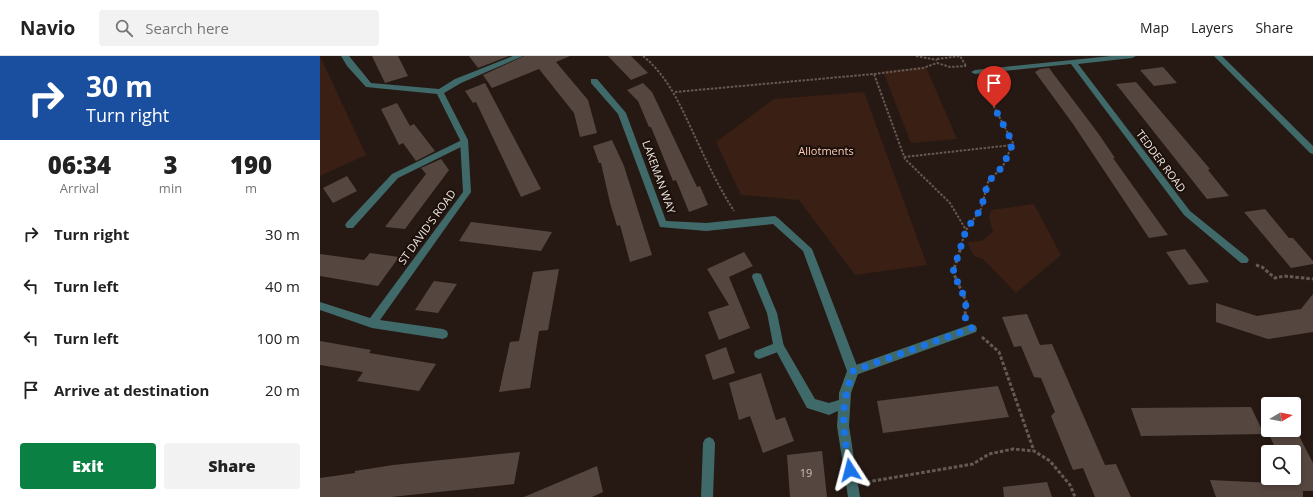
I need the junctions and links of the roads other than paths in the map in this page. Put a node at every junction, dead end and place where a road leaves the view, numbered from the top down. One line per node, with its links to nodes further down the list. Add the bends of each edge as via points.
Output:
1 (345, 56): 9 (street, via 369,85)
2 (519, 56): 9 (street, via 458,81)
3 (1132, 56): 5 (street)
4 (1218, 56): 11 (street)
5 (1087, 58): 6 (street)
6 (1073, 62): 7 (street); 13 (street, TEDDER ROAD, via 1187,214)
7 (975, 72)
8 (594, 81): 21 (street, LAKEMAN WAY, via 622,113 663,224 706,227 775,220 807,249)
9 (440, 92): 10 (street, ST DAVID'S ROAD)
10 (464, 142): 12 (street, via 395,176); 16 (street, ST DAVID'S ROAD, via 467,192)
11 (1313, 151)
12 (350, 225)
13 (1244, 260)
14 (757, 277): 19 (street, via 772,313)
15 (320, 306): 16 (street)
16 (372, 322): 18 (street)
17 (972, 328): 21 (street)
18 (443, 334)
19 (779, 348): 20 (street); 22 (street, via 811,404 829,409)
20 (759, 354)
21 (853, 371): 22 (street)
22 (845, 403): 25 (street, via 843,426)
23 (708, 443): 24 (street)
24 (708, 497)
25 (854, 497)

